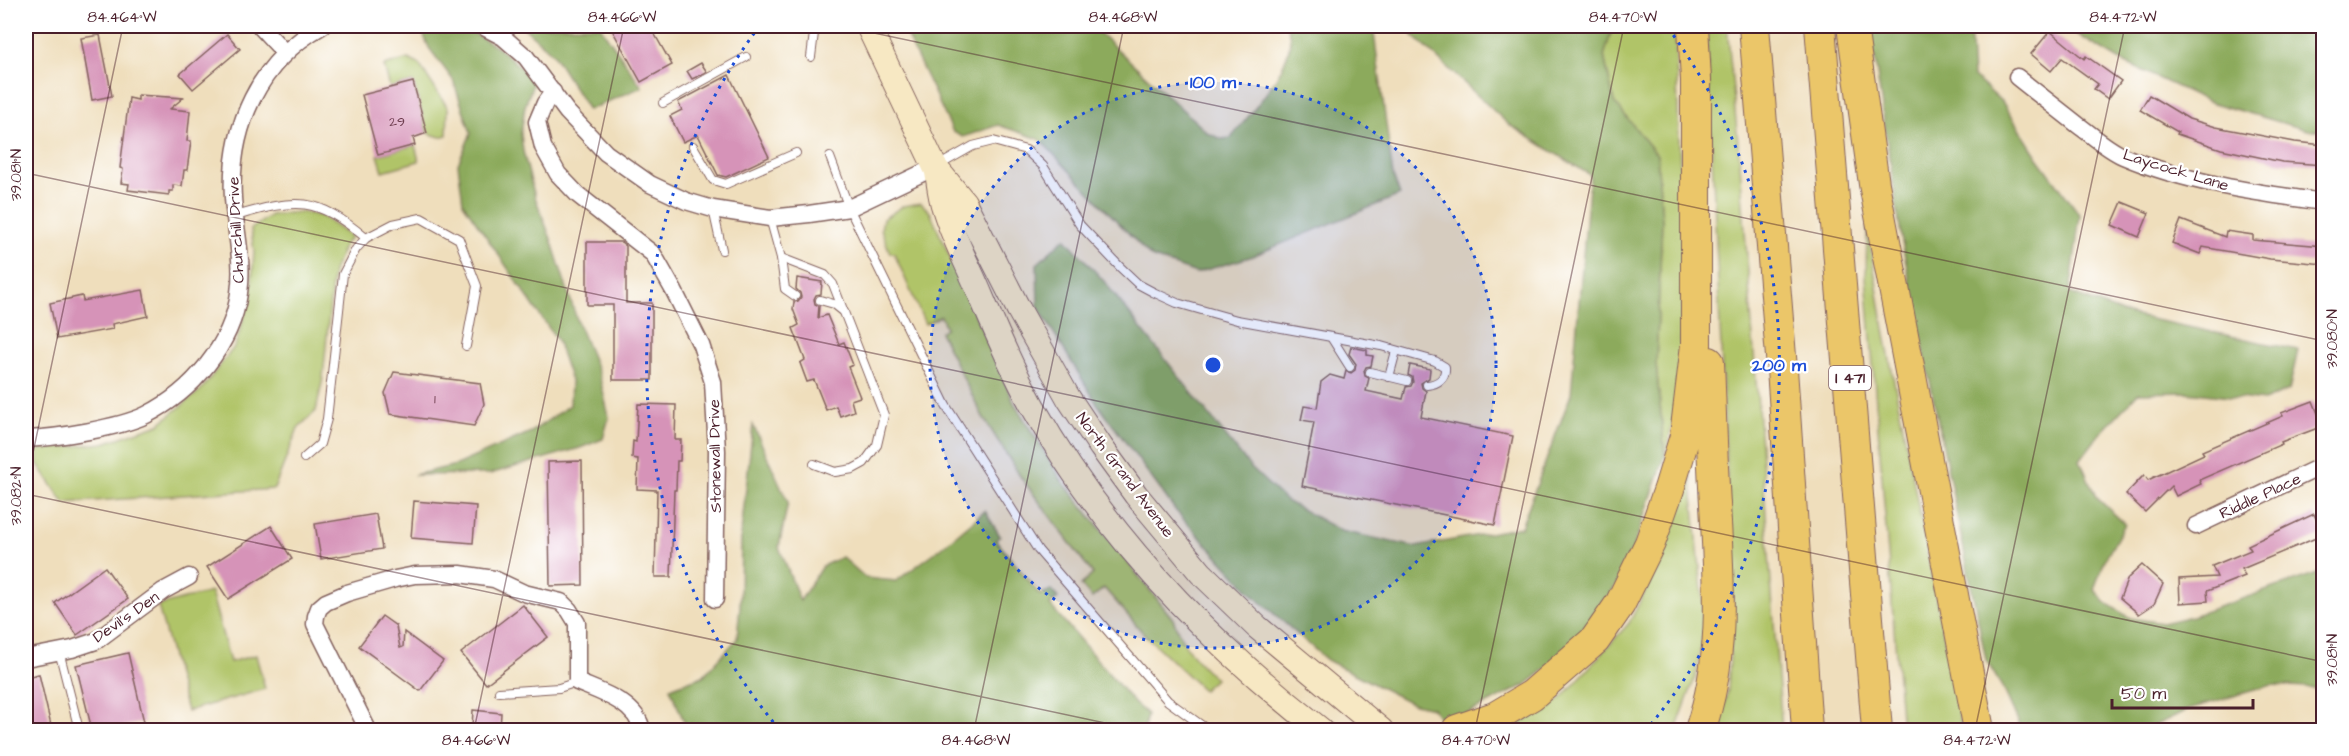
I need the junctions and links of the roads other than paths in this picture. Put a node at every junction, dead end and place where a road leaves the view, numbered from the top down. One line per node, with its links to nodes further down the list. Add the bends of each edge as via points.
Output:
1 (260, 26): 10 (street)
2 (482, 26): 14 (street, via 503,37 526,57)
3 (810, 26): 12 (lane, via 814,33)
4 (868, 26): 19 (main road, North Grand Avenue)
5 (1693, 26): 26 (highway)
6 (1754, 26): 59 (highway)
7 (1820, 26): 60 (highway, I 471)
8 (1852, 26): 61 (highway, via 1874,184)
9 (311, 28): 10 (street, Churchill Drive)
10 (285, 53): 23 (street, Churchill Drive, via 261,83 241,123 232,176)
11 (746, 57): 15 (lane)
12 (811, 57)
13 (2017, 77): 20 (street, Laycock Lane, via 2122,155 2226,186)
14 (553, 92): 21 (street, via 592,139 619,163 686,201); 46 (street, Stonewall Drive, via 537,122 543,147 558,174 578,195 653,254 701,345 713,381 717,451)
15 (663, 103)
16 (693, 146): 17 (lane, via 712,180 726,184)
17 (796, 153)
18 (830, 157): 22 (lane)
19 (935, 167): 22 (street); 32 (lane, via 973,146 993,141 1026,150 1043,166 1080,225 1138,284 1176,303 1205,311); 55 (main road, North Grand Avenue, via 944,208 1007,357 1064,457 1131,549 1178,602 1207,632); 56 (main road, North Grand Avenue, via 964,202 1069,399 1136,495 1201,573 1257,627)
20 (2324, 202)
21 (713, 208): 24 (street); 27 (lane)
22 (849, 208): 24 (street); 54 (lane, via 946,406 1038,550 1168,701)
23 (236, 216): 25 (lane, via 269,206 306,204 341,218); 40 (street, Churchill Drive, via 240,292 235,315 221,346 194,380 145,416 49,438)
24 (770, 218): 28 (lane)
25 (366, 238): 33 (lane, via 393,224 422,218 459,238 477,286); 41 (lane, via 343,274 327,419 320,444)
26 (1697, 243): 57 (highway, via 1696,345 1684,436 1650,543 1620,604 1595,640 1532,694 1495,717); 58 (highway, via 1709,340 1719,622 1714,685)
27 (722, 250)
28 (781, 258): 29 (lane, via 786,289); 31 (lane, via 825,275)
29 (795, 296)
30 (820, 300): 31 (lane, via 834,304)
31 (846, 314): 42 (lane, via 884,414 877,445 864,463 835,472)
32 (1331, 337): 34 (lane); 35 (lane)
33 (466, 346)
34 (1396, 351): 37 (lane); 39 (lane, via 1445,367 1441,380)
35 (1350, 367)
36 (1370, 372): 37 (lane)
37 (1389, 377): 38 (lane)
38 (1407, 381)
39 (1427, 385)
40 (26, 439)
41 (304, 458)
42 (814, 464)
43 (2324, 465): 44 (street, Riddle Place)
44 (2196, 526)
45 (189, 577): 47 (street, Devil’s Den, via 163,591 96,641)
46 (715, 599)
47 (60, 651): 48 (street, Devil’s Den); 51 (lane)
48 (26, 658)
49 (577, 682): 50 (lane, via 559,688); 52 (street, via 577,623 561,602 494,579 460,574 395,579 334,598 319,608 316,616 320,636); 53 (street, via 622,703 634,714)
50 (499, 692)
51 (79, 730)
52 (368, 730)
53 (642, 730)
54 (1208, 730)
55 (1321, 730)
56 (1382, 730)
57 (1457, 730)
58 (1700, 730)
59 (1807, 730)
60 (1878, 730)
61 (1979, 730)

